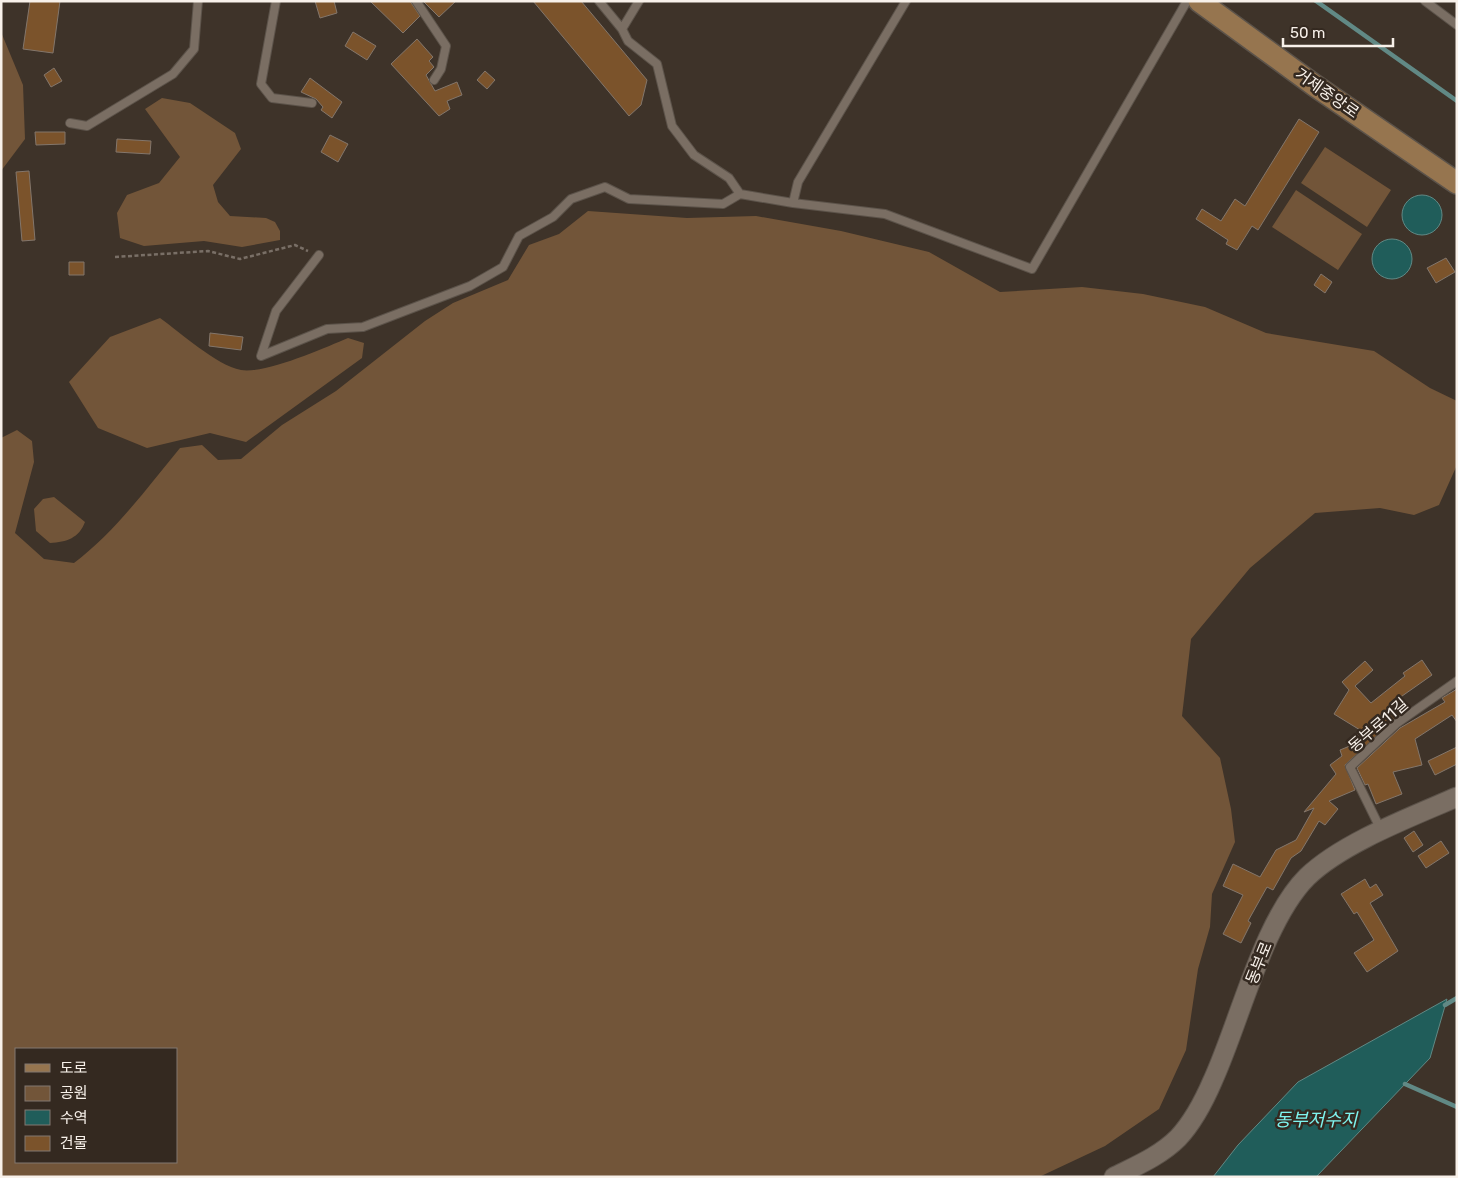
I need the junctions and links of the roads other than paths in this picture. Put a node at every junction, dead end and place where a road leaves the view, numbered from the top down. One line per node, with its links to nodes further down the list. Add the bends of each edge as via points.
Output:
1 (198, 1): 14 (lane, via 194,49 173,74 87,126)
2 (276, 1): 13 (lane, via 261,84 272,98)
3 (416, 1): 12 (lane, via 446,46 441,68)
4 (599, 1): 11 (lane)
5 (639, 1): 11 (lane)
6 (906, 1): 17 (lane, via 798,182)
7 (1187, 1): 17 (lane, via 1032,269 884,214)
8 (1199, 1): 15 (main road, 거제중앙로)
9 (1425, 1): 10 (lane)
10 (1457, 26)
11 (622, 29): 16 (lane, via 628,40 657,64 672,126 694,155 729,178)
12 (434, 80)
13 (312, 103)
14 (70, 123)
15 (1457, 183)
16 (740, 194): 17 (lane); 18 (lane, via 723,204 628,199 605,187 570,198 553,217 520,236 503,267 470,286 363,327 327,329 261,356 276,311)
17 (793, 203)
18 (318, 255)
19 (1457, 681): 21 (lane, 동부로11길, via 1396,724 1350,767)
20 (1457, 797): 21 (street, 동부로)
21 (1381, 830): 22 (street, 동부로, via 1325,862 1306,878 1287,902 1259,962 1229,1045 1196,1116 1161,1153)
22 (1114, 1177)

